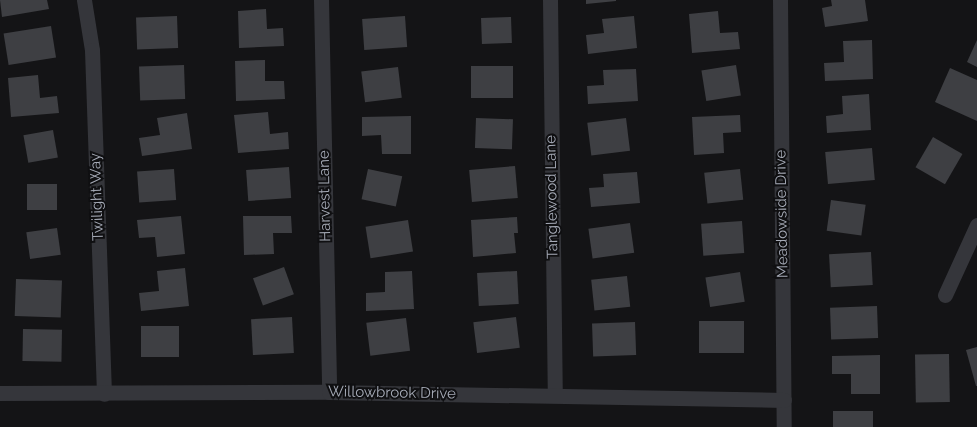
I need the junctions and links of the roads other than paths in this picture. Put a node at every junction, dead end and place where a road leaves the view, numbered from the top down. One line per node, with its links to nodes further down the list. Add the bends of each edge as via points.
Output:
1 (84, 0): 9 (street, Twilight Way, via 92,50)
2 (321, 0): 7 (street, Harvest Lane)
3 (550, 0): 10 (street, Tanglewood Lane)
4 (780, 0): 11 (street, Meadowside Drive)
5 (977, 225): 6 (street)
6 (945, 295)
7 (328, 392): 9 (street, Willowbrook Drive); 10 (street, Willowbrook Drive)
8 (0, 393): 9 (street, Willowbrook Drive)
9 (104, 394)
10 (555, 395): 11 (street, Willowbrook Drive)
11 (784, 400): 12 (street, Meadowside Drive)
12 (784, 427)

